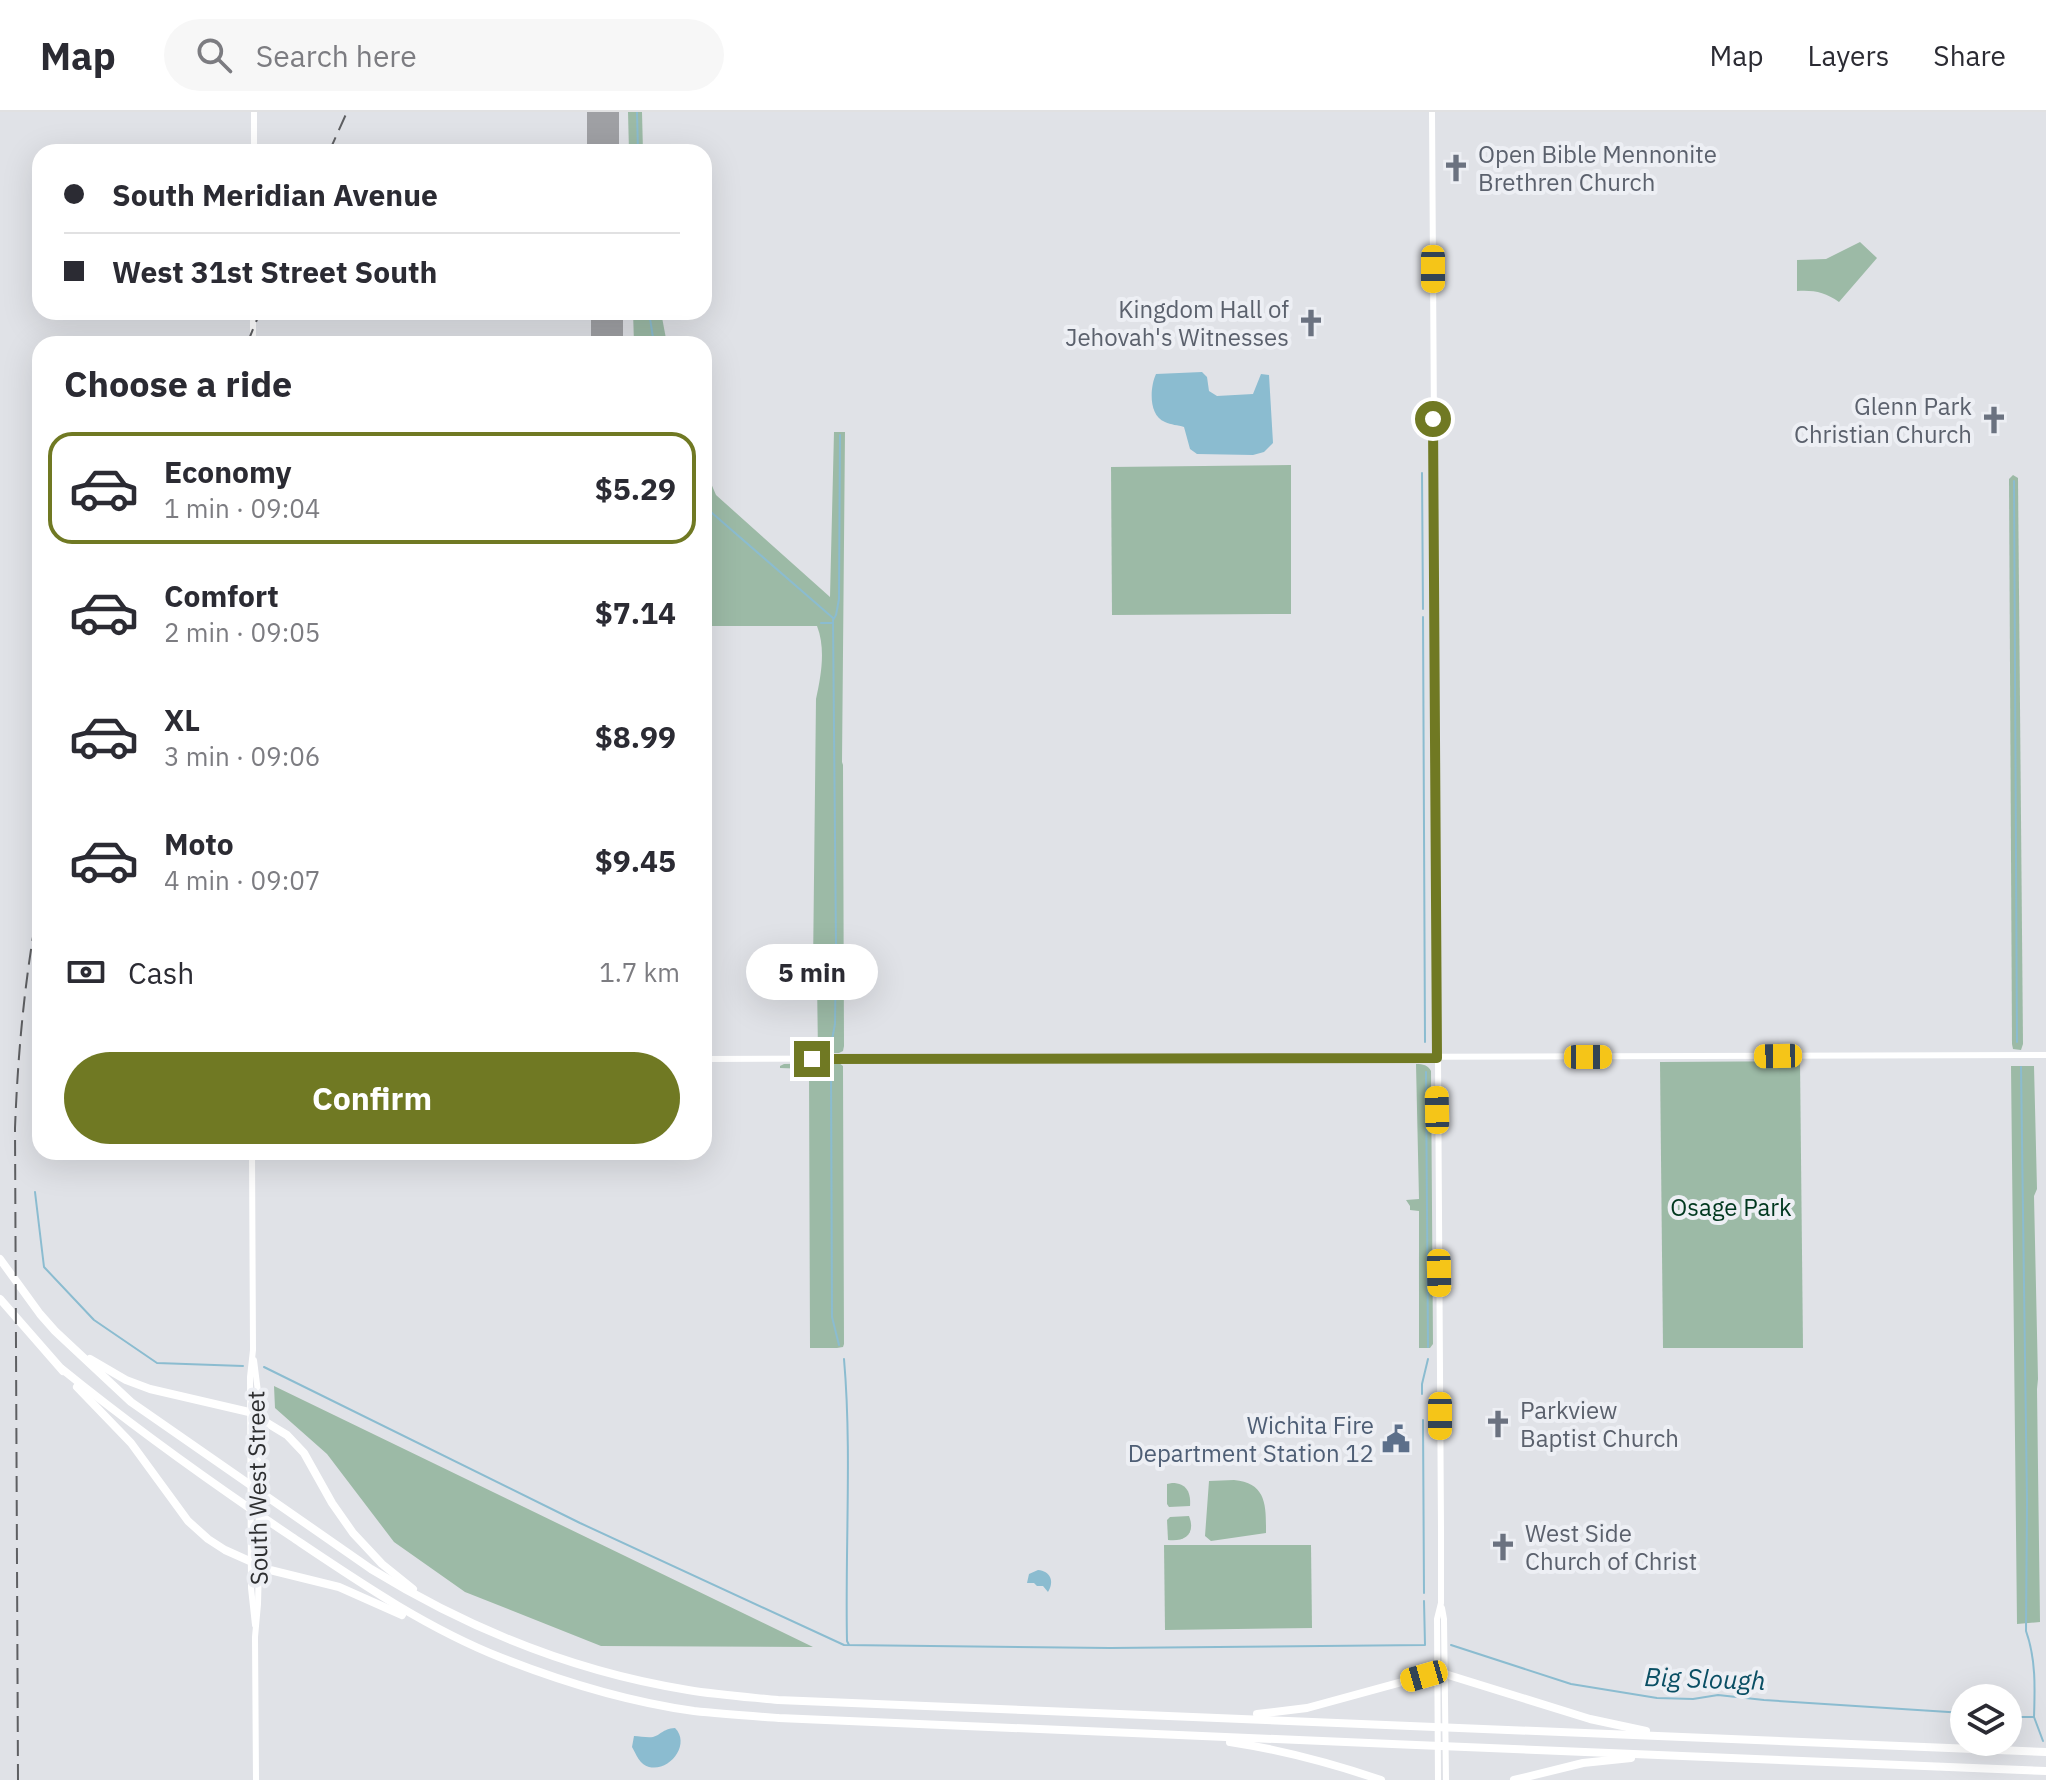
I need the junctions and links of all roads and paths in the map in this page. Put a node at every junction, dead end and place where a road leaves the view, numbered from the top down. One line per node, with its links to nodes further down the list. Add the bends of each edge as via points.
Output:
1 (254, 112): 3 (street)
2 (1432, 112): 5 (street)
3 (254, 144)
4 (2046, 1055): 5 (street)
5 (1437, 1058): 6 (street); 16 (street)
6 (712, 1059)
7 (252, 1160): 12 (street, South West Street, via 258,1392)
8 (0, 1259): 10 (highway, via 40,1314)
9 (0, 1299): 11 (highway)
10 (77, 1351): 12 (highway, via 150,1389); 14 (highway, via 131,1402 237,1477 371,1569)
11 (62, 1369): 13 (highway, via 141,1456 188,1521 225,1550); 15 (highway, via 237,1500 386,1600)
12 (254, 1414): 13 (street, South West Street); 14 (highway, via 304,1453 341,1518 382,1564)
13 (254, 1563): 15 (highway, via 354,1593); 23 (street, South West Street)
14 (447, 1612): 17 (highway, via 559,1659 700,1692 778,1700)
15 (467, 1643): 18 (highway, via 571,1682 694,1711)
16 (1441, 1674): 17 (highway, via 1307,1708); 19 (highway, via 1625,1728); 25 (street); 26 (street)
17 (1216, 1717): 19 (highway)
18 (1198, 1736): 21 (highway); 24 (highway, via 1291,1753)
19 (1686, 1737): 20 (highway)
20 (2046, 1752)
21 (1667, 1755): 22 (highway); 27 (highway, via 1583,1763)
22 (2046, 1771)
23 (256, 1780)
24 (1381, 1780)
25 (1438, 1780)
26 (1446, 1780)
27 (1514, 1780)

